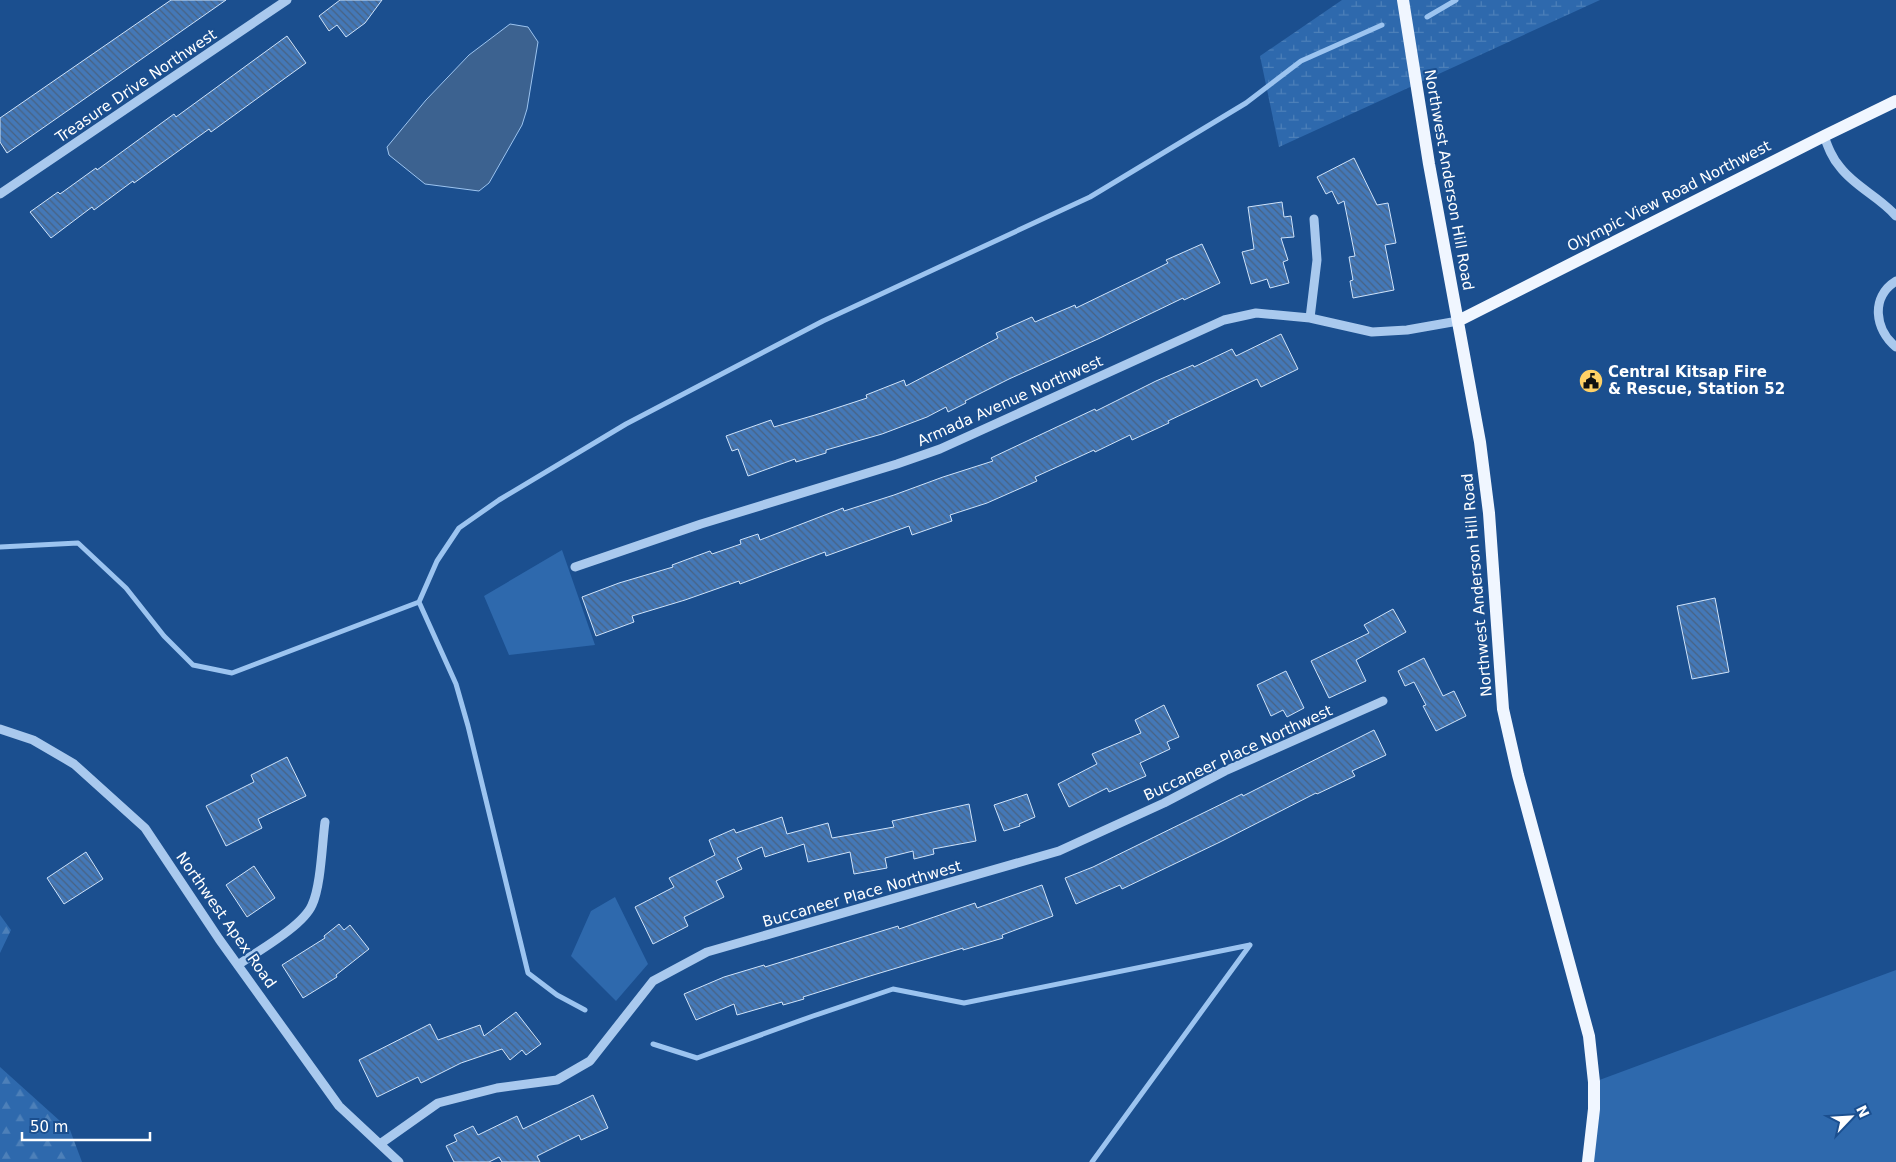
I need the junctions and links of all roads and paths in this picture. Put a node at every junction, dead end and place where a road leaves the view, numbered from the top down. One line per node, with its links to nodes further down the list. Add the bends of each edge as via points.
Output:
1 (287, 0): 5 (street, Treasure Drive Northwest)
2 (1403, 0): 10 (main road, Northwest Anderson Hill Road, via 1428,164)
3 (1896, 102): 4 (main road, Olympic View Road Northwest)
4 (1824, 136): 6 (street, via 1840,168); 10 (main road, Olympic View Road Northwest)
5 (0, 194)
6 (1896, 216)
7 (1314, 219): 9 (street, via 1317,260)
8 (1896, 281): 11 (street, via 1884,292 1878,317 1881,329)
9 (1310, 318): 10 (street, Armada Avenue Northwest, via 1372,332); 12 (street, Armada Avenue Northwest, via 1256,313 1224,320 940,449)
10 (1458, 321): 19 (main road, Northwest Anderson Hill Road, via 1487,490 1503,709 1590,1045 1594,1109)
11 (1896, 346)
12 (576, 567)
13 (1383, 701): 17 (street, Buccaneer Place Northwest, via 1225,771 1059,851 707,952 653,981 590,1061 557,1080 497,1088 438,1103)
14 (0, 729): 16 (street, Northwest Apex Road, via 33,740 74,764 145,828)
15 (325, 822): 16 (street, via 312,906 298,923)
16 (238, 965): 17 (street, Northwest Apex Road, via 339,1106)
17 (380, 1144): 18 (street, Northwest Apex Road)
18 (399, 1162)
19 (1588, 1162)

